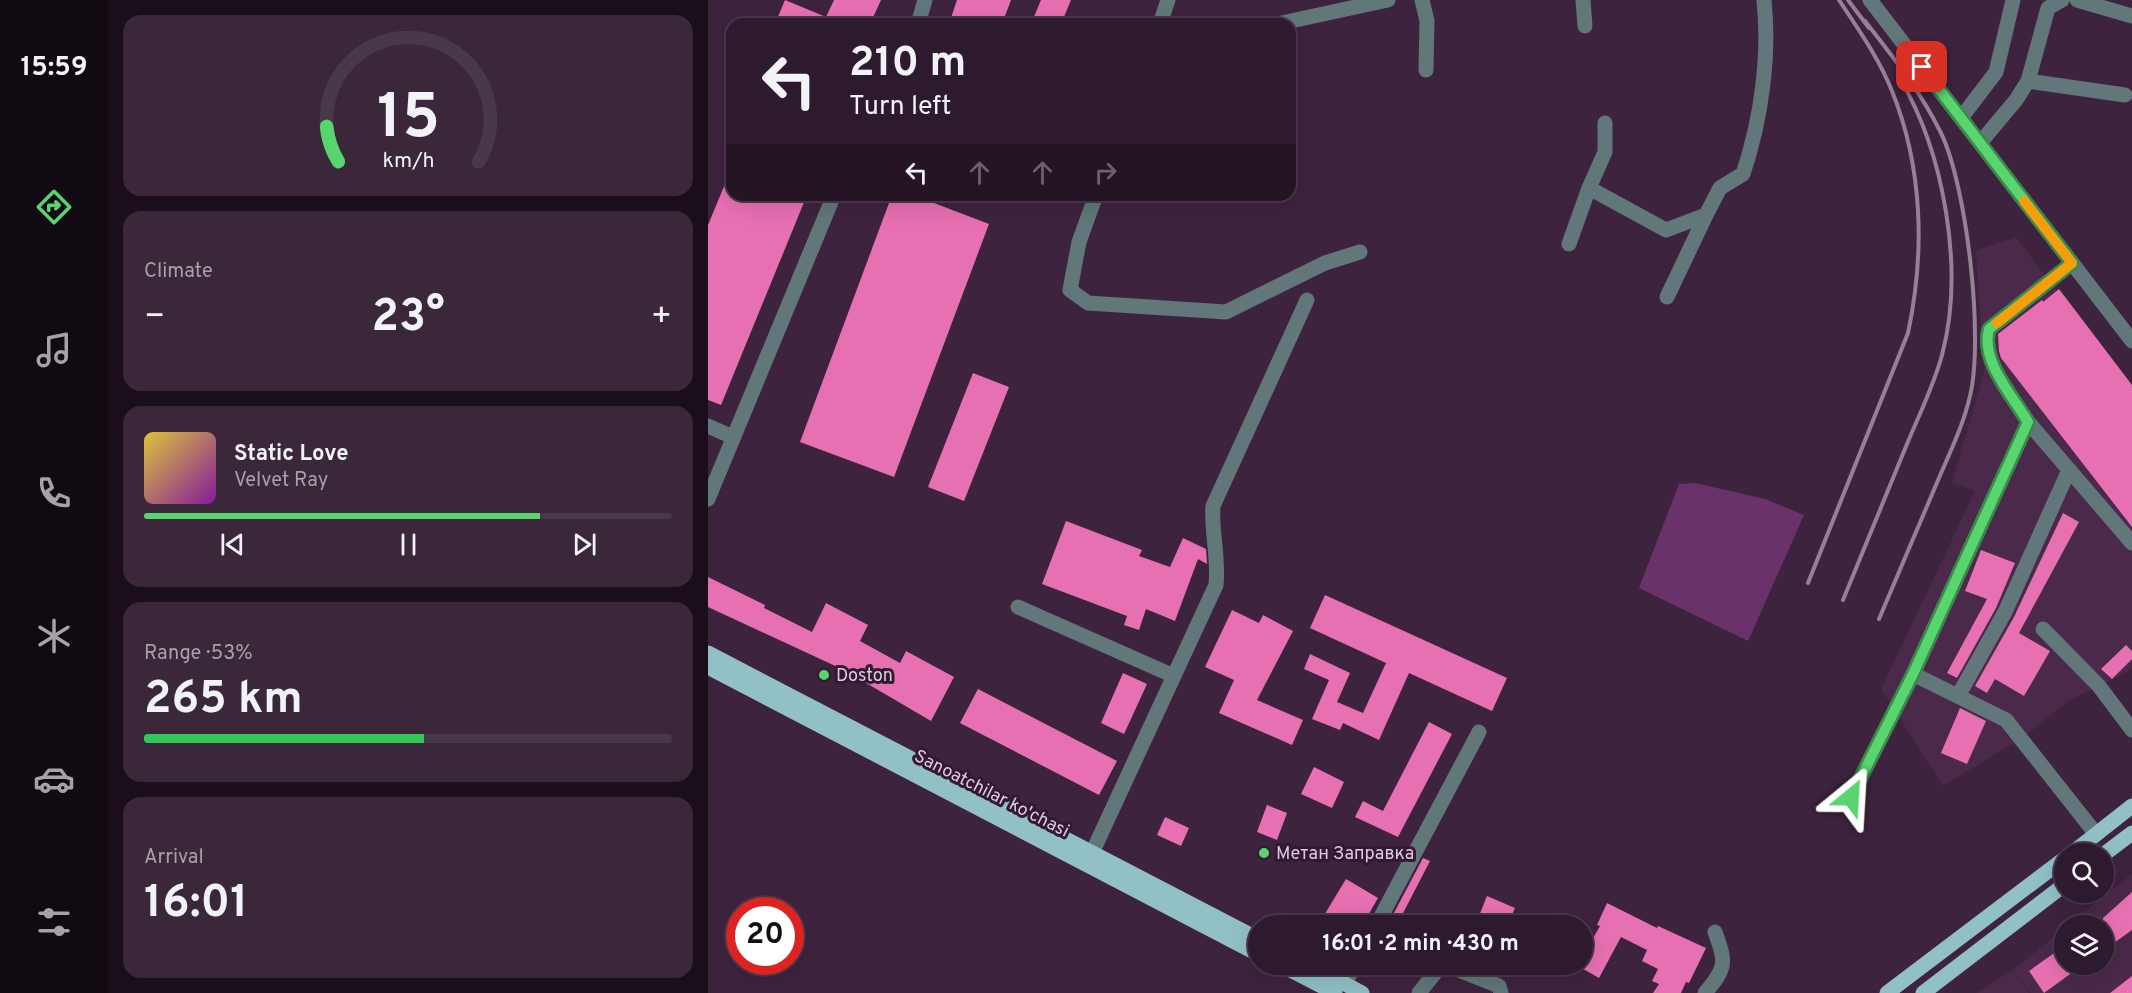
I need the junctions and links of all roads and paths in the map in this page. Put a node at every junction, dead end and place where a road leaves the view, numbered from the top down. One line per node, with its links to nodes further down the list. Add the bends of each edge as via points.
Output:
1 (925, 0): 12 (street)
2 (1167, 0): 13 (street)
3 (1388, 0): 14 (street)
4 (1422, 0): 16 (street)
5 (1583, 0): 15 (street)
6 (1764, 0): 25 (street, via 1766,39 1750,152 1743,174 1720,188)
7 (1870, 0): 19 (street)
8 (2013, 0): 19 (street, via 1996,72)
9 (2062, 0): 17 (street, via 2048,8)
10 (2077, 0): 11 (street)
11 (2132, 16)
12 (920, 18)
13 (1162, 18)
14 (1296, 20)
15 (1585, 26)
16 (1426, 70)
17 (2028, 81): 18 (street); 21 (street)
18 (2125, 95)
19 (1961, 118): 21 (street)
20 (1605, 123): 22 (street, via 1605,152)
21 (1980, 143): 28 (street)
22 (1589, 188): 25 (street, via 1666,230); 26 (street)
23 (832, 201): 34 (street)
24 (1094, 201): 27 (street, via 1079,242 1070,290 1088,303 1226,312 1326,263)
25 (1706, 215): 29 (street)
26 (1569, 244)
27 (1360, 252)
28 (2072, 263): 31 (street); 32 (street, via 1989,329 1986,337 1994,366)
29 (1668, 297)
30 (1307, 300): 43 (street, via 1213,506 1216,585)
31 (2132, 341)
32 (2028, 422): 35 (street); 42 (street)
33 (708, 426): 34 (street)
34 (734, 437): 36 (street)
35 (2069, 470): 37 (street); 44 (street, via 2004,612)
36 (708, 499)
37 (2132, 543)
38 (1018, 607): 43 (street)
39 (2043, 629): 45 (street, via 2099,686)
40 (708, 653): 53 (main road, Sanoatchilar ko'chasi)
41 (708, 667): 59 (main road, Sanoatchilar ko'chasi)
42 (1913, 674): 44 (street); 47 (street)
43 (1174, 676): 53 (street)
44 (1958, 696): 50 (street, via 2006,720)
45 (2132, 730)
46 (1479, 732): 56 (street)
47 (1851, 797)
48 (2132, 806): 50 (main road)
49 (2132, 833): 52 (main road)
50 (2096, 834): 51 (main road)
51 (2085, 843)
52 (2114, 847)
53 (1092, 854): 58 (main road, Sanoatchilar ko'chasi)
54 (2054, 867): 70 (main road)
55 (2054, 893): 71 (main road)
56 (1382, 915)
57 (1715, 932): 69 (street, via 1724,958 1718,978)
58 (1248, 934)
59 (1248, 949)
60 (1307, 975): 65 (main road)
61 (1323, 975): 65 (main road)
62 (1348, 975): 65 (street)
63 (1434, 975): 67 (street)
64 (1471, 975): 68 (street, via 1499,986)
65 (1340, 988): 66 (main road)
66 (1362, 993)
67 (1419, 993)
68 (1501, 993)
69 (1706, 993)
70 (1887, 993)
71 (1923, 993)

